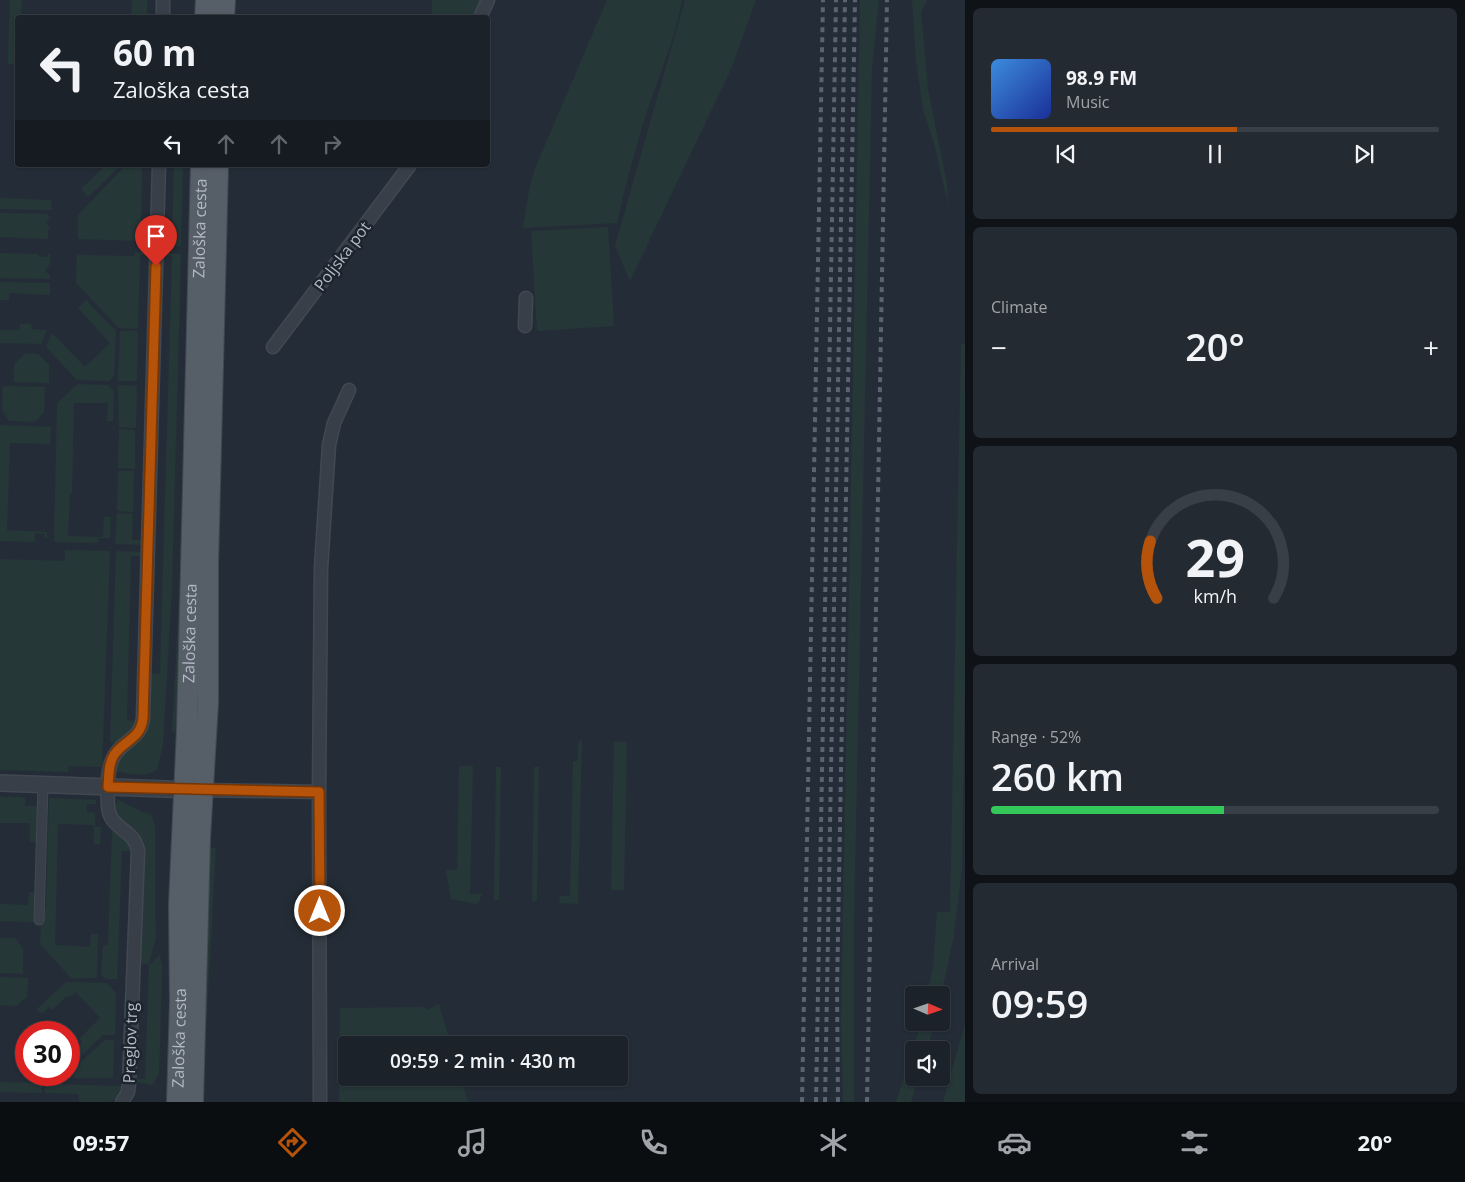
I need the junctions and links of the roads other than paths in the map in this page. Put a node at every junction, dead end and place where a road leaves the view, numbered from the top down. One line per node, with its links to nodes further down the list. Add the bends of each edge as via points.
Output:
1 (163, 0): 5 (street)
2 (206, 0): 6 (main road)
3 (225, 0): 7 (main road)
4 (488, 0): 8 (street)
5 (162, 15)
6 (205, 15)
7 (224, 15)
8 (481, 15)
9 (159, 167): 19 (street, Preglov trg, via 142,724 112,760)
10 (201, 167): 20 (main road, Zaloška cesta, via 188,729)
11 (218, 167): 20 (main road, Zaloška cesta, via 208,564 208,702)
12 (408, 167): 15 (street, Poljska pot)
13 (526, 298): 14 (street)
14 (525, 326)
15 (273, 347)
16 (349, 390): 21 (street, via 334,423 329,446 321,568)
17 (0, 783): 18 (street)
18 (43, 785): 19 (street); 22 (street)
19 (108, 787): 20 (street); 23 (street, Preglov trg, via 110,818 138,846 128,1092)
20 (194, 790): 21 (street); 24 (main road, Zaloška cesta, via 179,905); 25 (main road, Zaloška cesta, via 200,838)
21 (319, 792): 26 (street)
22 (39, 920)
23 (122, 1102)
24 (177, 1102)
25 (194, 1102)
26 (320, 1102)

